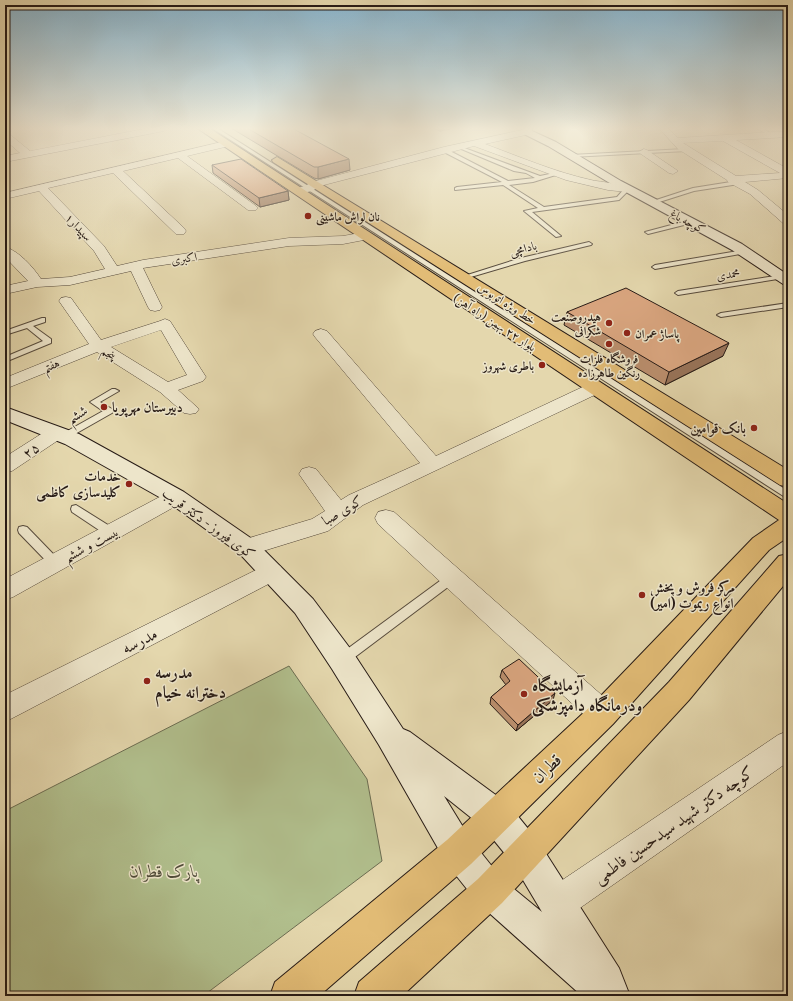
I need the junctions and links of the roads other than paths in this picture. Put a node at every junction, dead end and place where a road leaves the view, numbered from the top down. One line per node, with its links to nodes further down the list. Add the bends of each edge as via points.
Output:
1 (92, 175): 18 (street)
2 (121, 175): 30 (street)
3 (207, 175): 24 (street)
4 (283, 175): 19 (main road, بلوار ۲۲ بهمن (راه آهن))
5 (286, 175): 19 (lane, خط ویژه اتوبوس)
6 (289, 175): 19 (main road, بلوار ۲۲ بهمن (راه آهن))
7 (355, 175): 19 (street)
8 (491, 175): 17 (lane)
9 (533, 175): 15 (lane)
10 (551, 175): 15 (lane)
11 (563, 175): 21 (street, via 604,187)
12 (602, 175): 21 (main road, کوچه باغ)
13 (724, 175): 16 (street)
14 (782, 175): 16 (street)
15 (540, 178): 17 (lane)
16 (734, 181): 23 (lane); 27 (street, via 754,192)
17 (507, 183): 20 (lane); 25 (lane, via 506,185)
18 (41, 187): 22 (street); 39 (street, سپیدار۱, via 99,249)
19 (307, 188): 32 (main road, بلوار ۲۲ بهمن (راه آهن)); 40 (main road, بلوار ۲۲ بهمن (راه آهن)); 66 (lane, خط ویژه اتوبوس)
20 (457, 189)
21 (627, 189): 23 (main road, کوچه باغ); 25 (lane, via 619,198)
22 (6, 195)
23 (653, 202): 29 (main road, کوچه باغ)
24 (252, 208)
25 (544, 209): 33 (lane, via 527,211)
26 (788, 209): 27 (street)
27 (776, 211): 28 (street)
28 (788, 221)
29 (690, 222): 31 (lane); 36 (main road, کوچه باغ)
30 (180, 231)
31 (648, 232)
32 (365, 236): 37 (street, اکبری, via 343,240 289,242); 57 (main road, بلوار ۲۲ بهمن (راه آهن))
33 (558, 236)
34 (589, 244): 40 (lane, بادامچی, via 523,259)
35 (5, 251): 42 (street, via 28,270)
36 (744, 252): 38 (lane); 41 (main road, کوچه باغ)
37 (135, 266): 39 (street, اکبری); 47 (street)
38 (654, 267)
39 (113, 271): 42 (street, اکبری, via 70,281)
40 (464, 277): 65 (main road, بلوار ۲۲ بهمن (راه آهن))
41 (785, 279): 44 (lane, محمدی)
42 (37, 283): 43 (street, اکبری)
43 (5, 290)
44 (678, 293)
45 (66, 302): 53 (street, پنجم)
46 (788, 305): 48 (lane)
47 (155, 307)
48 (721, 315)
49 (42, 320): 50 (lane)
50 (28, 325): 51 (lane); 54 (lane, via 48,341)
51 (7, 330)
52 (322, 334): 62 (street)
53 (98, 346): 55 (street, هفتم); 56 (street, پنجم); 56 (street, هفتم, via 165,324 197,377)
54 (5, 360)
55 (5, 384)
56 (166, 388): 59 (street, پنجم)
57 (595, 388): 62 (street, کوی صبا); 70 (main road, بلوار ۲۲ بهمن (راه آهن))
58 (115, 391): 61 (lane, ششم, via 94,402 109,411)
59 (190, 409)
60 (5, 412): 61 (main road, کوی فیروز - دکتر قریب)
61 (61, 434): 63 (street, ۲۵); 67 (main road, کوی فیروز - دکتر قریب)
62 (433, 465): 69 (street, کوی صبا, via 356,500)
63 (5, 466)
64 (309, 474): 69 (street)
65 (788, 480)
66 (788, 496)
67 (176, 497): 74 (street, بیست و ششم); 75 (main road, کوی فیروز - دکتر قریب)
68 (76, 509): 74 (lane)
69 (338, 512): 75 (street, کوی صبا, via 320,525)
70 (788, 515)
71 (386, 518): 79 (street)
72 (788, 526): 83 (main road, قطران, via 761,544)
73 (23, 530): 76 (lane)
74 (112, 533): 76 (street, بیست و ششم)
75 (247, 547): 78 (main road, کوی فیروز - دکتر قریب)
76 (55, 563): 80 (street, بیست و ششم)
77 (788, 563): 88 (main road, via 679,691)
78 (272, 572): 81 (main road, کوی فیروز - دکتر قریب, via 304,606); 82 (street, مدرسه)
79 (452, 578): 81 (lane); 83 (street)
80 (5, 590)
81 (342, 660): 84 (main road, کوی فیروز - دکتر قریب)
82 (5, 709)
83 (603, 714): 86 (main road, قطران)
84 (390, 735): 86 (main road); 87 (main road, کوی فیروز - دکتر قریب)
85 (788, 745): 90 (street, کوچه دکتر شهید سیدحسین فاطمی)
86 (496, 816): 87 (main road, قطران); 88 (main road)
87 (458, 852): 89 (main road, کوی فیروز - دکتر قریب); 91 (main road, قطران)
88 (526, 853): 89 (main road); 90 (main road)
89 (490, 891): 92 (main road); 93 (main road, کوی فیروز - دکتر قریب)
90 (558, 904): 93 (main road)
91 (290, 996)
92 (374, 996)
93 (612, 996)

